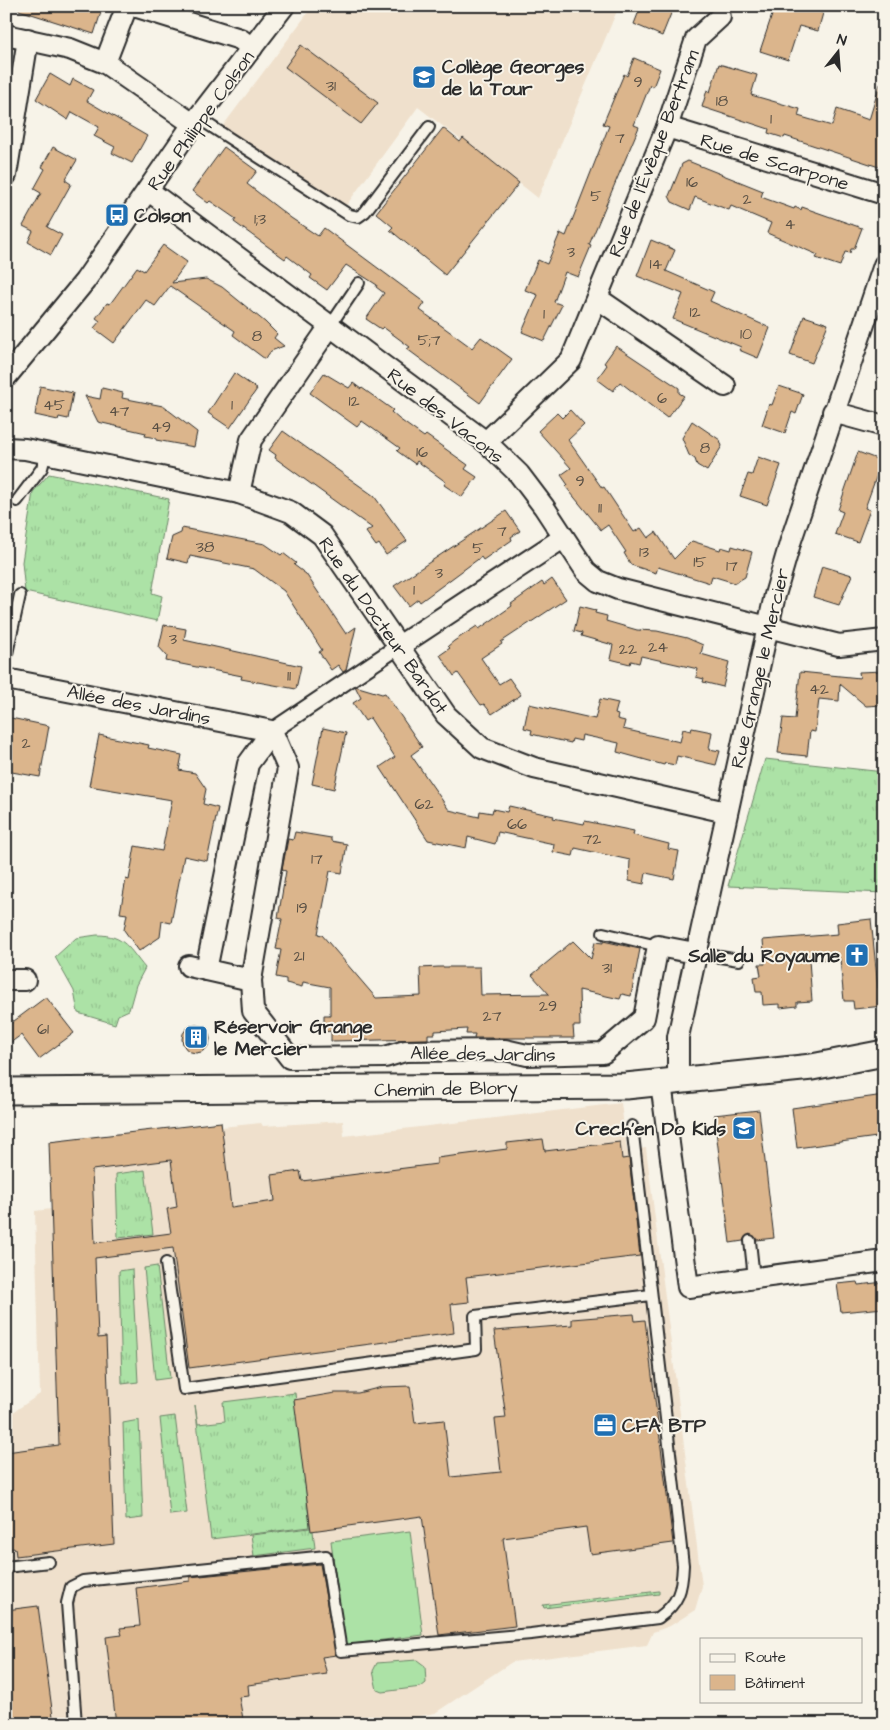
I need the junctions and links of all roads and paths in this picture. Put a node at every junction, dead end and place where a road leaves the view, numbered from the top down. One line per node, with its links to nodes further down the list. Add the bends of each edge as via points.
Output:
1 (127, 6): 8 (street)
2 (134, 6): 7 (street, via 240,39)
3 (284, 6): 7 (street, Rue Philippe Colson)
4 (720, 17): 11 (street, Rue de l'Évêque Bertram, via 696,39)
5 (6, 35): 6 (street)
6 (28, 39): 8 (street, via 70,49); 12 (street)
7 (252, 48): 9 (street, Rue Philippe Colson)
8 (105, 63): 9 (street)
9 (195, 121): 10 (lane, via 349,215 358,217); 13 (street, Rue Philippe Colson)
10 (429, 127)
11 (667, 127): 14 (street, Rue de Scarpone); 17 (street, Rue de l'Évêque Bertram)
12 (6, 175)
13 (149, 190): 18 (street, Rue des Vacons); 19 (street, Rue Philippe Colson, via 85,281)
14 (884, 194)
15 (884, 266): 21 (street, Rue Grange le Mercier)
16 (359, 283): 18 (lane)
17 (598, 298): 20 (street); 23 (street, Rue de l'Évêque Bertram, via 571,360)
18 (330, 326): 23 (street, Rue des Vacons); 26 (street, via 251,440)
19 (6, 377)
20 (725, 386)
21 (833, 412): 22 (street); 30 (street, Rue Grange le Mercier)
22 (884, 426)
23 (486, 442): 28 (street, Rue des Vacons, via 519,474)
24 (6, 448): 25 (street, Rue du Docteur Bardot)
25 (46, 453): 26 (street, Rue du Docteur Bardot); 27 (lane, via 42,468)
26 (239, 493): 32 (street, Rue du Docteur Bardot, via 291,512 322,535)
27 (17, 501)
28 (563, 538): 30 (street, Rue des Vacons, via 586,571 598,581); 32 (street)
29 (20, 595): 33 (lane)
30 (766, 627): 31 (street, Rue des Vacons, via 839,645); 36 (street, Rue Grange le Mercier)
31 (884, 640)
32 (399, 646): 35 (street); 36 (street, Rue du Docteur Bardot, via 446,716 482,748 534,768)
33 (6, 658)
34 (6, 679): 35 (street, Allée des Jardins)
35 (272, 731): 41 (street, Allée des Jardins, via 288,768); 41 (street, via 248,764 198,968)
36 (726, 812): 39 (street, Rue Grange le Mercier)
37 (603, 933): 38 (lane)
38 (658, 946): 39 (street); 41 (street, Allée des Jardins, via 644,1018 603,1053 527,1055 505,1050 405,1051 384,1057 290,1058 253,1011)
39 (695, 953): 40 (lane); 43 (street, Rue Grange le Mercier)
40 (739, 960)
41 (251, 980)
42 (884, 1053): 43 (street, Chemin de Blory, via 812,1067)
43 (670, 1082): 44 (street, Chemin de Blory, via 579,1087); 49 (street, Rue Grange le Mercier, via 688,1287)
44 (6, 1091)
45 (632, 1126): 50 (lane)
46 (750, 1241): 49 (lane)
47 (884, 1261): 49 (street)
48 (166, 1263): 50 (lane, via 184,1389 476,1349 475,1316)
49 (754, 1278)
50 (651, 1295): 53 (lane, via 683,1565 679,1595 671,1609 658,1618 341,1652 326,1556 84,1581 71,1587 67,1603)
51 (49, 1562): 52 (lane)
52 (6, 1567)
53 (76, 1724)

